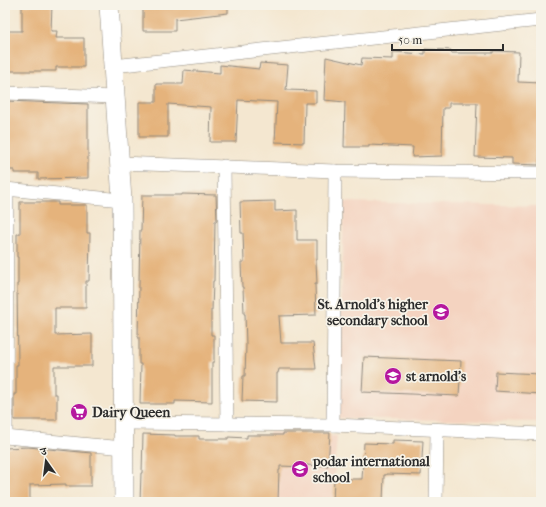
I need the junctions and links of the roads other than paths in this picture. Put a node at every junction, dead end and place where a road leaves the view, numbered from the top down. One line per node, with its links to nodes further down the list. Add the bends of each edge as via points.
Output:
1 (109, 5): 3 (street)
2 (541, 20): 3 (street)
3 (112, 66): 5 (street)
4 (5, 93): 5 (street)
5 (115, 98): 6 (street)
6 (119, 163): 7 (street); 11 (street)
7 (224, 166): 8 (street); 13 (street)
8 (335, 171): 9 (street); 14 (street)
9 (541, 173)
10 (6, 189): 11 (street); 17 (street)
11 (122, 200): 12 (street)
12 (124, 423): 13 (street); 18 (street)
13 (227, 424): 14 (street)
14 (333, 425): 15 (street)
15 (437, 430): 16 (street); 20 (street)
16 (541, 434)
17 (5, 437): 18 (street)
18 (124, 448): 19 (street)
19 (124, 502)
20 (436, 502)

